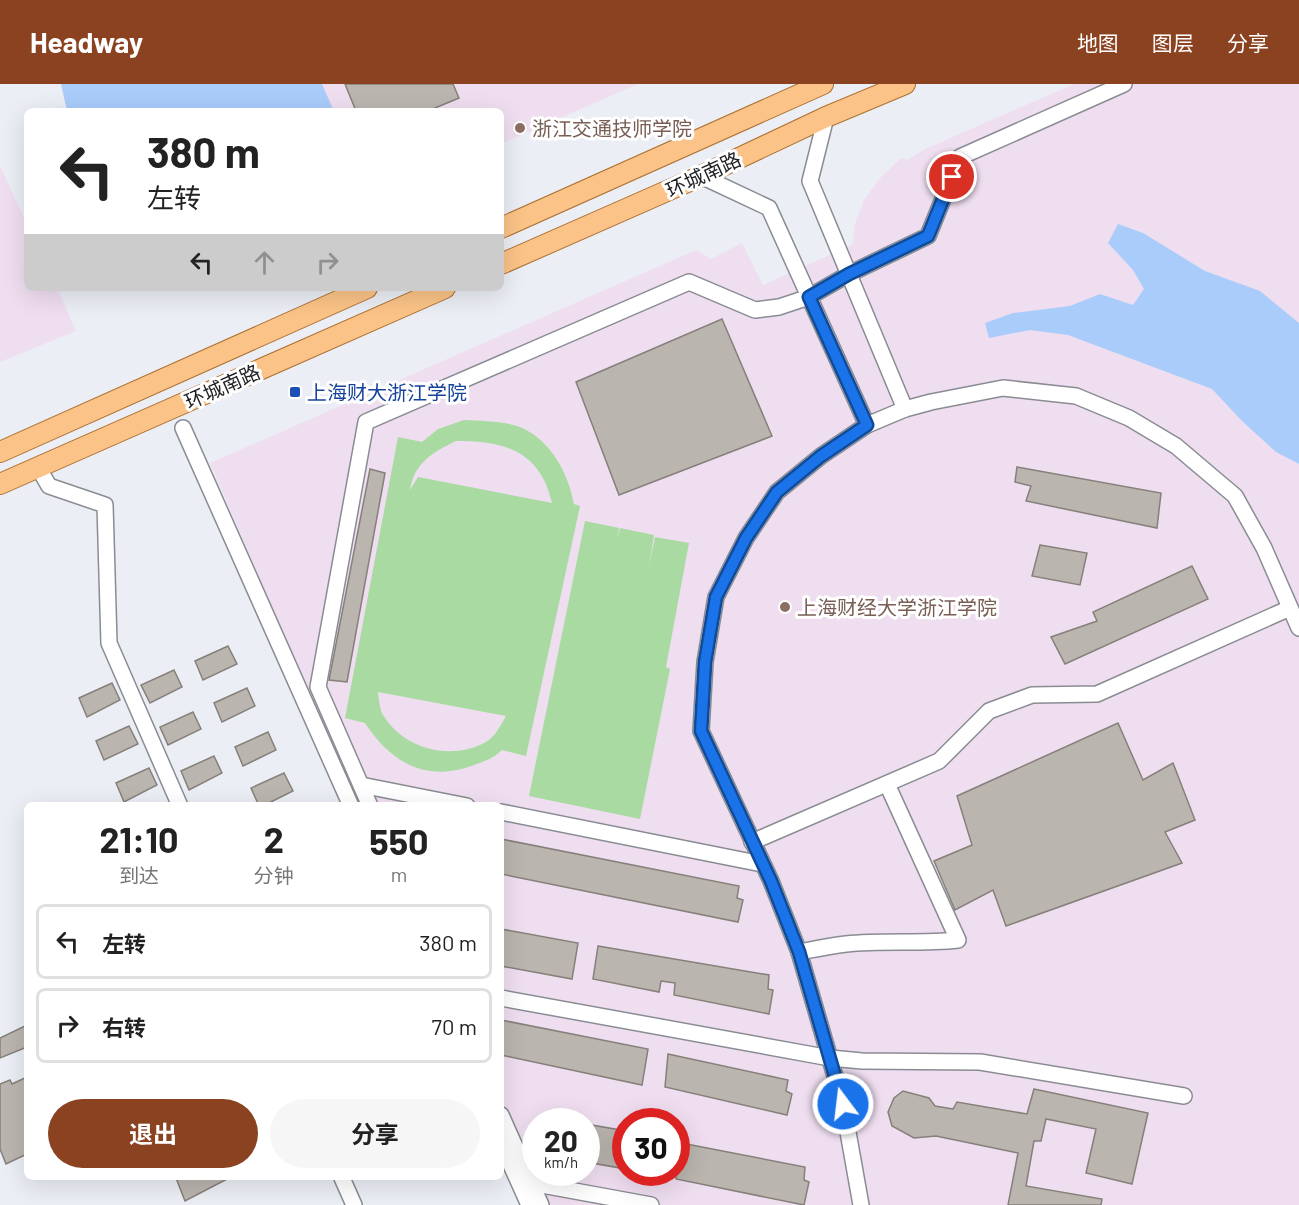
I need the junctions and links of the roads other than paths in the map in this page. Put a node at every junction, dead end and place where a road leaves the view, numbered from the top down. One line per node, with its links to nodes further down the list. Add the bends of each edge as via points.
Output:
1 (823, 84): 6 (main road, 环城南路)
2 (905, 84): 4 (main road, 环城南路)
3 (1124, 84): 8 (street, via 960,157 928,236)
4 (826, 117): 5 (main road, 环城南路); 8 (street, via 810,182)
5 (701, 176): 7 (main road, 环城南路); 11 (street, via 769,208)
6 (504, 227)
7 (504, 263)
8 (849, 274): 11 (street); 12 (street)
9 (360, 291): 15 (main road, 环城南路)
10 (438, 291): 16 (main road, 环城南路)
11 (809, 297): 13 (street); 21 (street, via 755,310 689,282 366,422 318,687)
12 (905, 409): 13 (street); 18 (street, via 1003,388 1076,396 1129,418 1176,446 1235,496 1264,548)
13 (867, 425): 27 (street, via 777,492 746,538 716,597 705,662 701,731)
14 (183, 428): 23 (street)
15 (0, 452)
16 (38, 467): 17 (main road, 环城南路); 22 (street, via 49,486 105,506 109,643)
17 (0, 484)
18 (1290, 608): 19 (street); 20 (street, via 1097,694 1032,695 989,711 939,761)
19 (1299, 628)
20 (886, 784): 27 (street); 29 (street, via 958,940 845,944)
21 (361, 785): 24 (street); 25 (street)
22 (178, 802)
23 (349, 802)
24 (368, 802)
25 (447, 802)
26 (504, 813): 28 (street)
27 (752, 842): 28 (street)
28 (762, 864): 29 (street)
29 (799, 952): 31 (street)
30 (504, 999): 31 (street)
31 (830, 1058): 32 (street, via 980,1062); 43 (street, via 843,1104)
32 (1184, 1096)
33 (504, 1122): 35 (street)
34 (504, 1150): 40 (street)
35 (522, 1163)
36 (343, 1180): 39 (street)
37 (532, 1186): 41 (street)
38 (547, 1186): 42 (street)
39 (354, 1205)
40 (529, 1205)
41 (541, 1205)
42 (651, 1205)
43 (861, 1205)

